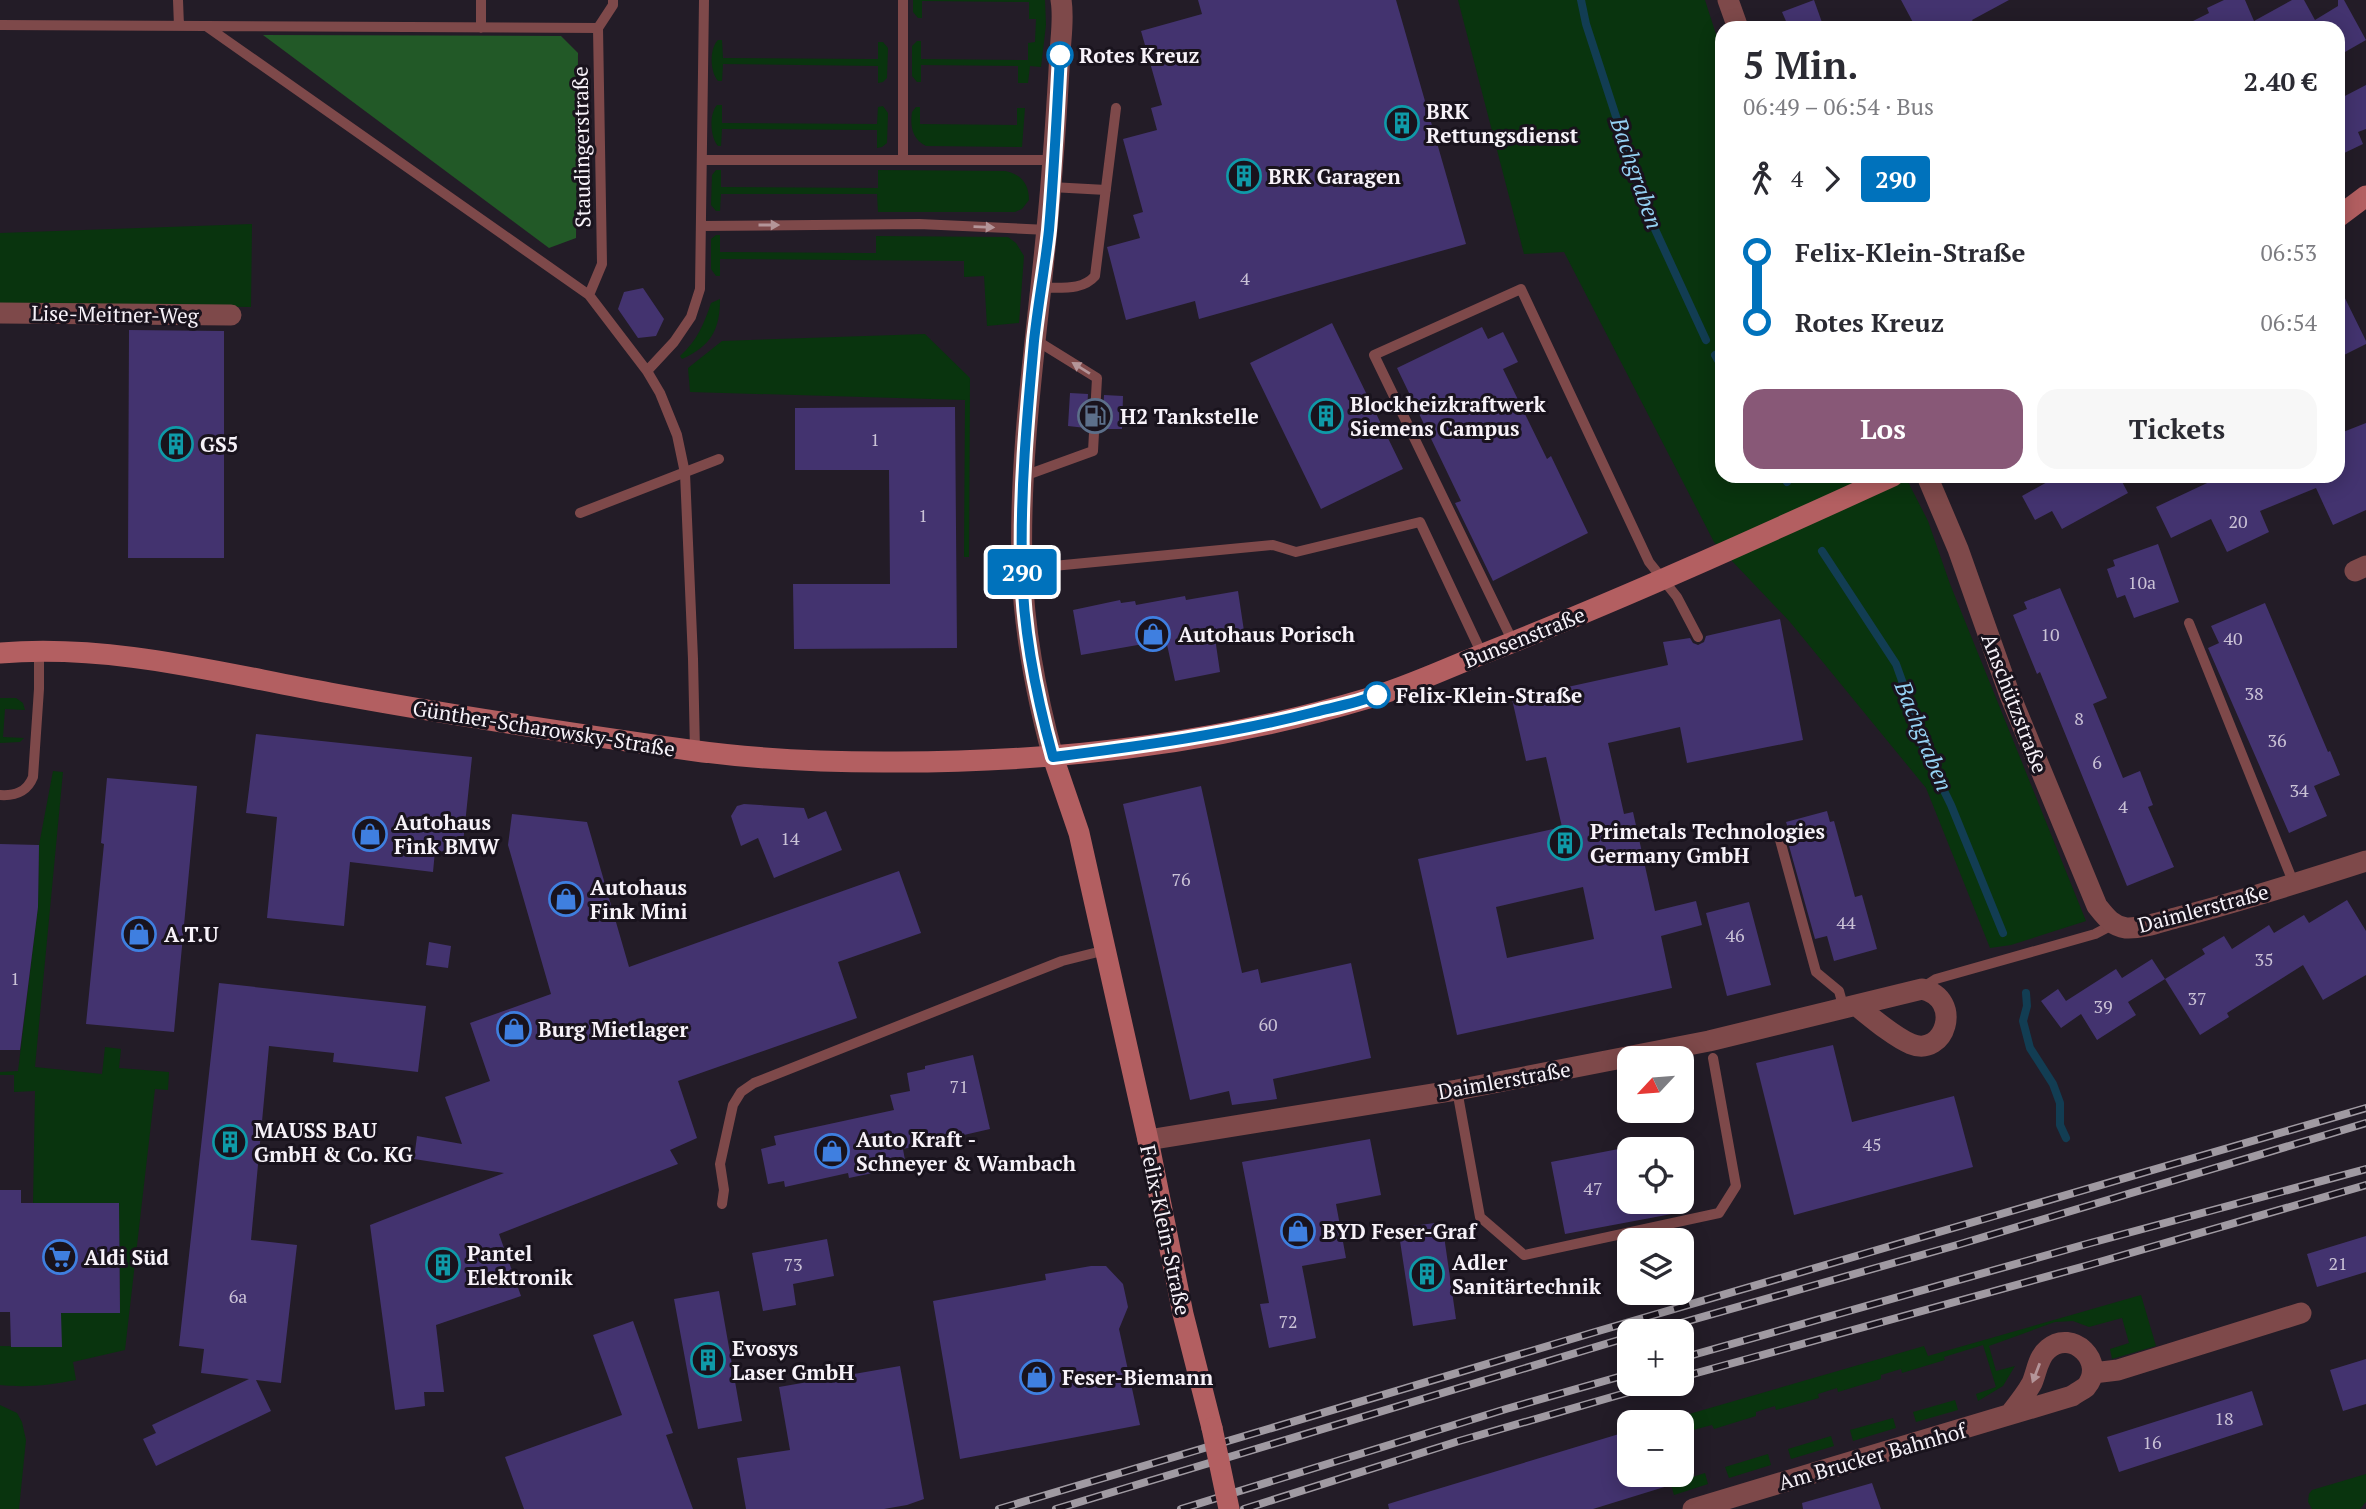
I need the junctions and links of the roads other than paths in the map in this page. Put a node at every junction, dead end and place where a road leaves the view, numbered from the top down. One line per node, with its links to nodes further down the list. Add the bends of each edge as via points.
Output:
1 (178, 0): 10 (lane)
2 (481, 0): 12 (lane)
3 (613, 0): 13 (lane, Staudingerstraße)
4 (704, 0): 16 (lane)
5 (903, 0): 15 (lane)
6 (1062, 0): 17 (street)
7 (1728, 0): 8 (street)
8 (1736, 21)
9 (0, 25): 10 (lane)
10 (179, 26): 11 (lane)
11 (206, 26): 12 (lane); 25 (lane)
12 (481, 28): 13 (lane)
13 (598, 28): 25 (lane, Staudingerstraße, via 602,264)
14 (1116, 108): 19 (lane)
15 (903, 159): 16 (lane); 17 (lane)
16 (702, 160): 22 (lane)
17 (1053, 160): 18 (street)
18 (1051, 187): 19 (lane); 23 (street)
19 (1106, 190): 24 (lane, via 1095,276 1078,287)
20 (2366, 196): 21 (street)
21 (2345, 212)
22 (701, 226): 23 (lane, one-way to 23, via 919,224); 29 (lane, via 700,289 691,317)
23 (1049, 230): 24 (street)
24 (1042, 288): 28 (street)
25 (589, 295): 29 (lane)
26 (0, 313): 27 (street, Lise-Meitner-Weg)
27 (231, 315)
28 (1034, 339): 32 (street); 32 (lane, one-way to 28, via 1093,452 1097,378)
29 (647, 371): 31 (lane, via 677,435)
30 (719, 459): 31 (lane)
31 (685, 472): 35 (lane); 45 (lane)
32 (1024, 476): 36 (street)
33 (1878, 483): 37 (street, Bunsenstraße)
34 (1930, 483): 51 (street, Anschützstraße, via 2092,893)
35 (580, 513)
36 (1022, 569): 44 (lane, via 1273,545 1296,551 1420,522); 46 (street, via 1042,717)
37 (1662, 581): 39 (lane, via 1677,597); 41 (street, Bunsenstraße); 41 (lane, via 1644,552 1521,289 1374,355)
38 (2189, 623): 50 (lane)
39 (1698, 637)
40 (0, 639): 42 (street, Günther-Scharowsky-Straße)
41 (1513, 642): 44 (street, Bunsenstraße)
42 (39, 650): 43 (street, Günther-Scharowsky-Straße); 45 (street, Günther-Scharowsky-Straße, via 161,660 365,700); 47 (lane, via 33,777 19,793)
43 (0, 653)
44 (1482, 654): 46 (street, Bunsenstraße, via 1372,697 1280,721 1152,745)
45 (695, 751): 46 (street, Günther-Scharowsky-Straße, via 863,762)
46 (1053, 757): 52 (street, Felix-Klein-Straße, via 1079,833)
47 (0, 795)
48 (1780, 841): 54 (lane, via 1816,972 1839,991)
49 (2366, 861): 50 (street, Daimlerstraße)
50 (2294, 884): 51 (street, Daimlerstraße, via 2147,925 2124,928)
51 (2114, 924): 53 (lane, Daimlerstraße, via 2095,934 1936,979)
52 (1106, 950): 57 (street, Felix-Klein-Straße); 58 (lane, via 1062,961 741,1092 733,1105 720,1164)
53 (1922, 989): 54 (street, Daimlerstraße); 54 (street, via 1935,994 1945,1007 1947,1021 1940,1037 1927,1045 1913,1046)
54 (1850, 1008): 56 (street, Daimlerstraße, via 1709,1041)
55 (1713, 1058): 56 (lane, via 1736,1186 1719,1213 1524,1255 1480,1217)
56 (1457, 1090): 57 (street, Daimlerstraße)
57 (1148, 1140): 63 (street, Felix-Klein-Straße, bridge)
58 (722, 1203)
59 (2301, 1313): 60 (street, via 2118,1370)
60 (2093, 1373): 61 (street, Am Brucker Bahnhof, via 2085,1387 2072,1396); 61 (street, one-way to 61, via 2087,1353 2076,1343 2050,1347)
61 (2010, 1414): 62 (street, Am Brucker Bahnhof)
62 (1701, 1508)
63 (1229, 1509)

